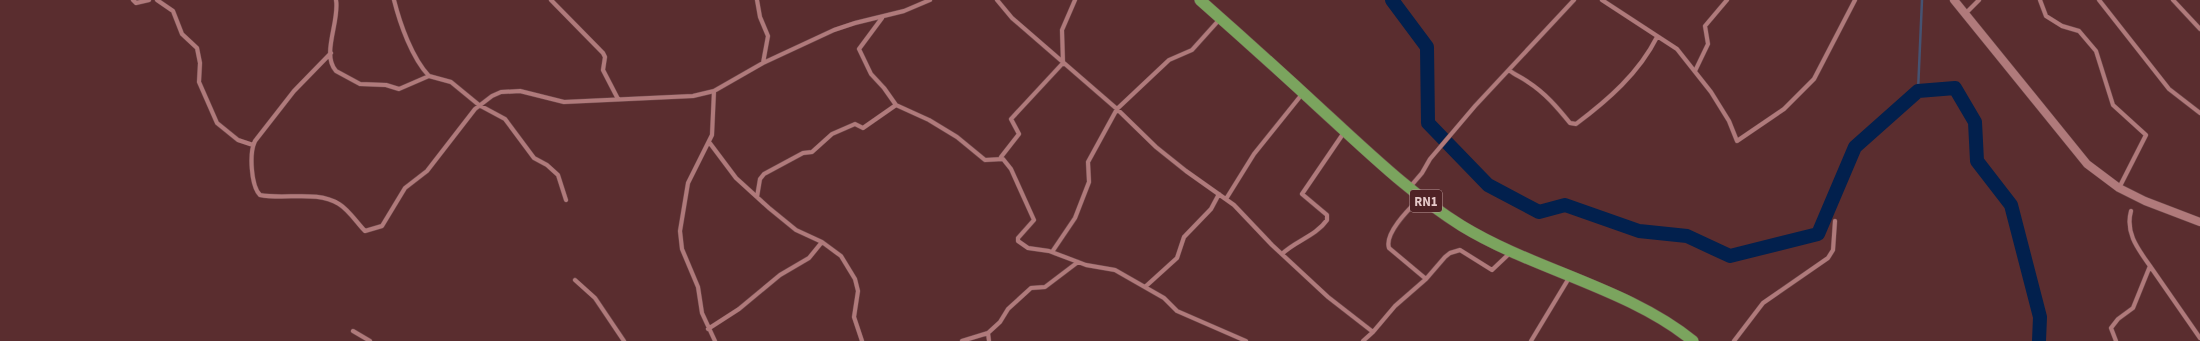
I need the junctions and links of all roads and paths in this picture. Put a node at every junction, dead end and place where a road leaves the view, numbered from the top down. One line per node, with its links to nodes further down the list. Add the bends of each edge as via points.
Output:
1 (133, 0): 2 (street, via 136,3)
2 (149, 0)
3 (157, 0): 41 (street, via 172,11 182,34 197,48 200,63 199,82 217,123 238,140)
4 (336, 0): 26 (street, via 337,11)
5 (394, 0): 31 (street, via 400,23 419,65)
6 (551, 0): 34 (street, via 603,53 603,70)
7 (757, 0): 27 (street, via 760,17 768,36)
8 (930, 0): 22 (street)
9 (997, 0): 28 (street, via 1012,18)
10 (1075, 0): 28 (street, via 1062,30)
11 (1200, 0): 23 (highway, RN1)
12 (1574, 0): 29 (street)
13 (1602, 0): 25 (street)
14 (1727, 0): 30 (street, via 1705,26 1708,44)
15 (1855, 0): 30 (street, via 1814,79 1784,109 1739,141 1735,140 1729,121)
16 (1954, 0): 21 (main road)
17 (1979, 0): 21 (street)
18 (2040, 0): 44 (street, via 2046,16 2062,26 2081,32 2096,51 2113,105 2146,135)
19 (2099, 0): 38 (street, via 2169,89)
20 (2173, 0): 24 (street)
21 (1966, 13): 44 (main road, via 2087,164)
22 (882, 18): 27 (street, via 834,30); 36 (street, via 859,52 871,74)
23 (1220, 18): 33 (highway, RN1); 37 (street, via 1192,50 1169,60)
24 (2200, 29)
25 (1657, 37): 29 (street, via 1646,58 1617,91 1576,124 1570,123 1553,102); 30 (street, via 1677,49)
26 (330, 52): 31 (street, via 335,70 362,85 386,85 399,89); 41 (street, via 294,91)
27 (763, 63): 32 (street)
28 (1063, 63): 37 (street); 42 (street, via 1011,119 1019,134)
29 (1509, 70): 43 (street, via 1439,148)
30 (1695, 71)
31 (429, 76): 35 (street, via 451,82)
32 (714, 91): 34 (street, via 679,98); 40 (street, via 714,126)
33 (1303, 93): 39 (highway, RN1); 48 (street, via 1254,154)
34 (618, 99): 35 (street, via 564,102 510,90 492,96)
35 (479, 105): 41 (street, via 427,171 405,188 382,226 365,231 340,204 328,198 273,198 260,195 253,186); 49 (street, via 504,119 513,127 534,158 555,171 561,181)
36 (896, 105): 42 (street, via 963,140 986,160); 46 (street, via 865,127 855,124 836,132 812,152 803,153 764,174 760,179)
37 (1117, 109): 45 (street, via 1156,147); 54 (street, via 1088,162 1089,182 1075,218)
38 (2200, 114)
39 (1345, 131): 43 (highway, RN1); 56 (street, via 1302,194 1327,215 1327,220)
40 (709, 142): 46 (street, via 736,178); 63 (street, via 688,183 680,231 682,249 698,287 702,313)
41 (253, 145)
42 (1001, 158): 54 (street, via 1011,169 1034,220 1018,241 1028,248)
43 (1410, 188): 47 (highway, RN1)
44 (2119, 188): 52 (main road)
45 (1219, 194): 48 (street); 62 (street, via 1211,208 1184,237 1177,258)
46 (757, 197): 53 (street, via 796,230)
47 (1421, 197): 55 (highway, RN1, via 1465,227); 61 (street, via 1406,212 1388,241 1389,248)
48 (1226, 199): 56 (street)
49 (566, 200)
50 (2131, 211): 58 (street, via 2131,236)
51 (1835, 221): 78 (street, via 1833,250 1828,258 1763,303)
52 (2200, 222)
53 (822, 242): 63 (street, via 809,258 780,275 739,309); 72 (street, via 841,256 855,279 858,300 854,317)
54 (1052, 252): 57 (street)
55 (1512, 252): 59 (highway, RN1); 61 (street, via 1492,270 1457,250 1445,257)
56 (1282, 254): 65 (street, via 1328,297)
57 (1078, 262): 62 (street, via 1115,270); 66 (street, via 1045,287 1031,288 1008,309 1000,322)
58 (2150, 266): 67 (street); 79 (street, via 2133,308 2111,328)
59 (1570, 277): 76 (street); 77 (highway, RN1, via 1635,306)
60 (575, 280): 70 (street, via 595,298)
61 (1426, 280): 65 (street, via 1395,306)
62 (1145, 287): 68 (street, via 1164,298 1177,311)
63 (708, 329): 71 (street)
64 (353, 331): 69 (street)
65 (1373, 332): 75 (street)
66 (988, 333): 73 (street); 74 (street)
67 (2200, 338)
68 (1243, 340)
69 (370, 341)
70 (624, 341)
71 (715, 341)
72 (862, 341)
73 (962, 341)
74 (989, 341)
75 (1363, 341)
76 (1532, 341)
77 (1693, 341)
78 (1734, 341)
79 (2116, 341)

